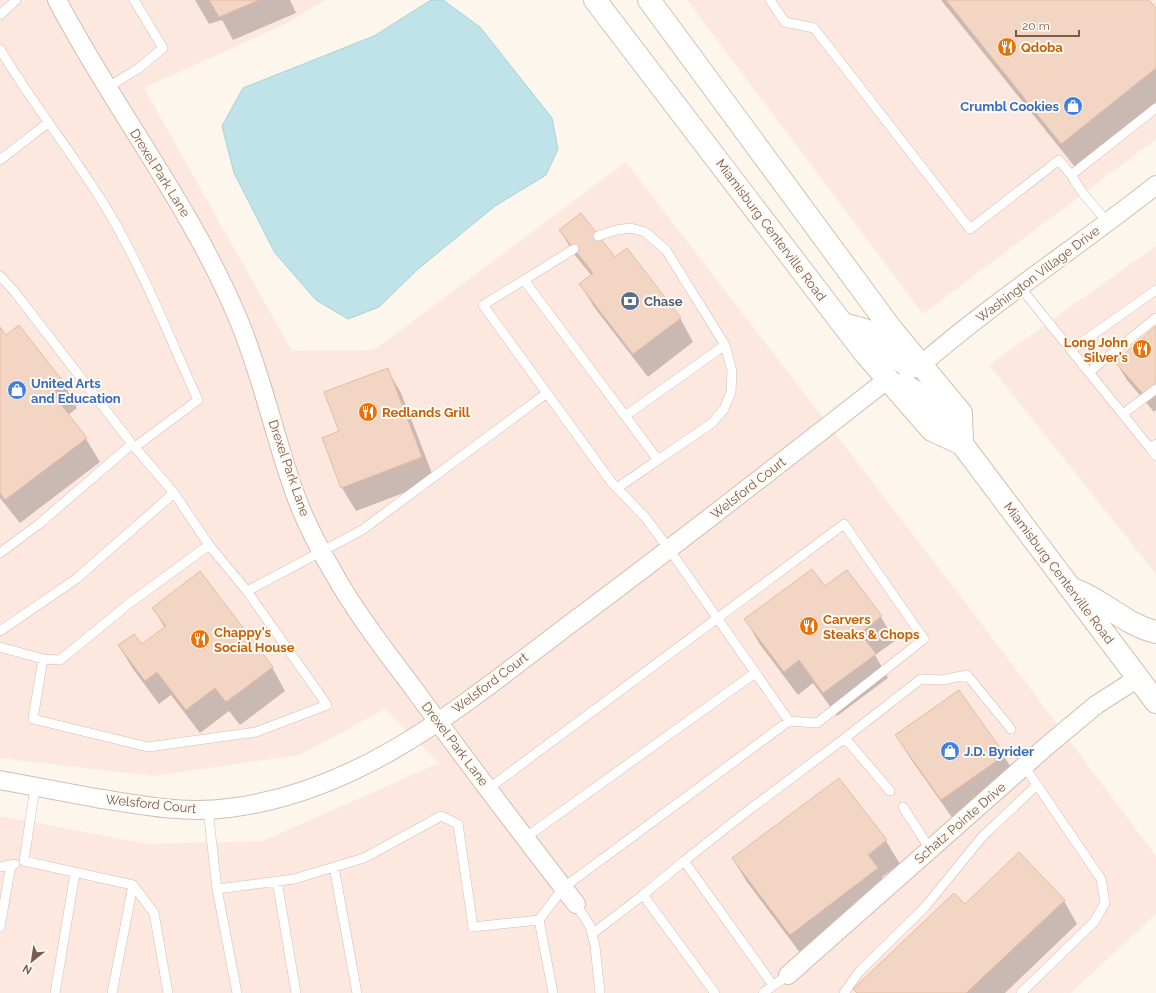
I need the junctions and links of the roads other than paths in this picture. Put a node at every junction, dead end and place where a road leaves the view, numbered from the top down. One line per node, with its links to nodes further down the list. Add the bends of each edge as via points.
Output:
1 (16, 0): 7 (lane)
2 (57, 0): 9 (street, Drexel Park Lane)
3 (134, 0): 9 (lane, via 163,48 139,68)
4 (595, 0): 23 (main road, Miamisburg Centerville Road)
5 (649, 0): 26 (main road, via 892,330)
6 (770, 0): 13 (lane, via 785,22 814,28 970,229 1059,160)
7 (0, 15)
8 (0, 49): 11 (lane)
9 (107, 88): 41 (street, Drexel Park Lane, via 186,214 214,266 239,320 255,363 294,492)
10 (1156, 108): 13 (lane)
11 (48, 123): 12 (lane); 34 (lane, via 100,198 138,267 198,400)
12 (0, 160)
13 (1071, 175): 15 (lane)
14 (1156, 185): 15 (street, Washington Village Drive)
15 (1108, 222): 20 (street, Washington Village Drive)
16 (598, 236): 24 (lane, via 631,228 645,232 666,250)
17 (574, 249): 19 (lane)
18 (0, 276): 34 (lane)
19 (524, 280): 30 (lane, via 483,305); 32 (lane)
20 (1020, 287): 25 (lane); 26 (street, Washington Village Drive)
21 (1156, 290): 25 (lane)
22 (1156, 318): 27 (lane)
23 (843, 324): 26 (main road, via 880,338 895,357 910,368); 28 (main road, Miamisburg Centerville Road)
24 (725, 344): 32 (lane); 36 (lane, via 732,371 731,392 724,409 712,423)
25 (1071, 350): 27 (lane)
26 (922, 364): 33 (main road, via 961,413)
27 (1089, 372): 31 (lane)
28 (888, 379): 33 (main road, Miamisburg Centerville Road, via 932,430); 40 (street, Welsford Court)
29 (1156, 390): 31 (lane)
30 (547, 393): 37 (lane); 41 (lane, via 362,530)
31 (1123, 414): 35 (lane)
32 (625, 416): 36 (lane)
33 (962, 438): 43 (main road, Miamisburg Centerville Road)
34 (134, 446): 38 (lane); 42 (lane)
35 (1154, 449)
36 (658, 460): 37 (lane)
37 (617, 488): 40 (lane, via 645,517)
38 (174, 493): 39 (lane); 46 (lane, via 76,579)
39 (209, 545): 44 (lane); 49 (lane, via 131,602 60,660)
40 (669, 549): 45 (lane); 53 (street, Welsford Court)
41 (322, 552): 44 (lane); 53 (street, Drexel Park Lane, via 334,575)
42 (0, 553)
43 (1069, 589): 47 (main road, via 1088,594 1134,622); 51 (main road, Miamisburg Centerville Road)
44 (247, 591): 49 (lane, via 327,705 256,732 148,747 33,719)
45 (718, 618): 50 (lane); 54 (lane, via 844,524 924,638 817,723); 61 (lane)
46 (0, 631)
47 (1156, 632)
48 (0, 647): 49 (lane)
49 (43, 659)
50 (755, 673): 54 (lane); 65 (lane)
51 (1138, 678): 52 (main road, Miamisburg Centerville Road); 57 (street, Schatz Pointe Drive, via 1096,705)
52 (1156, 702)
53 (438, 722): 61 (street, Drexel Park Lane); 64 (street, Welsford Court, via 363,768 311,789 270,801)
54 (789, 722): 75 (lane)
55 (1011, 729): 56 (lane, via 967,675 942,680 921,679)
56 (846, 738): 62 (lane); 68 (lane)
57 (1024, 766): 59 (lane); 66 (street, Schatz Pointe Drive)
58 (0, 780): 60 (street, Welsford Court)
59 (1037, 784): 94 (lane, via 982,837 925,907 859,972); 95 (lane, via 1101,879 1105,903 1094,922)
60 (35, 787): 64 (street, Welsford Court, via 137,805); 67 (lane)
61 (488, 789): 65 (street, Drexel Park Lane)
62 (890, 791)
63 (903, 807): 66 (lane)
64 (208, 810): 76 (lane)
65 (525, 838): 75 (street, Drexel Park Lane)
66 (930, 849): 82 (street, Schatz Pointe Drive)
67 (24, 861): 69 (lane); 72 (lane)
68 (684, 861): 77 (lane); 83 (lane)
69 (10, 865): 70 (lane); 80 (lane)
70 (0, 867)
71 (334, 867): 73 (lane, via 294,879); 79 (lane, via 364,858 441,816 458,824 473,927); 89 (lane)
72 (75, 873): 74 (lane); 84 (lane)
73 (277, 881): 76 (lane); 88 (lane)
74 (133, 885): 85 (lane); 86 (lane, via 154,913)
75 (563, 888): 78 (street, Drexel Park Lane); 79 (lane)
76 (217, 889): 87 (lane)
77 (643, 895): 81 (lane); 92 (lane)
78 (576, 904): 81 (lane)
79 (539, 920): 90 (lane)
80 (0, 926)
81 (592, 934): 91 (lane)
82 (788, 975): 83 (lane)
83 (773, 985): 93 (lane)
84 (55, 993)
85 (112, 993)
86 (168, 993)
87 (237, 993)
88 (296, 993)
89 (357, 993)
90 (553, 993)
91 (600, 993)
92 (715, 993)
93 (763, 993)
94 (844, 993)
95 (1021, 993)

